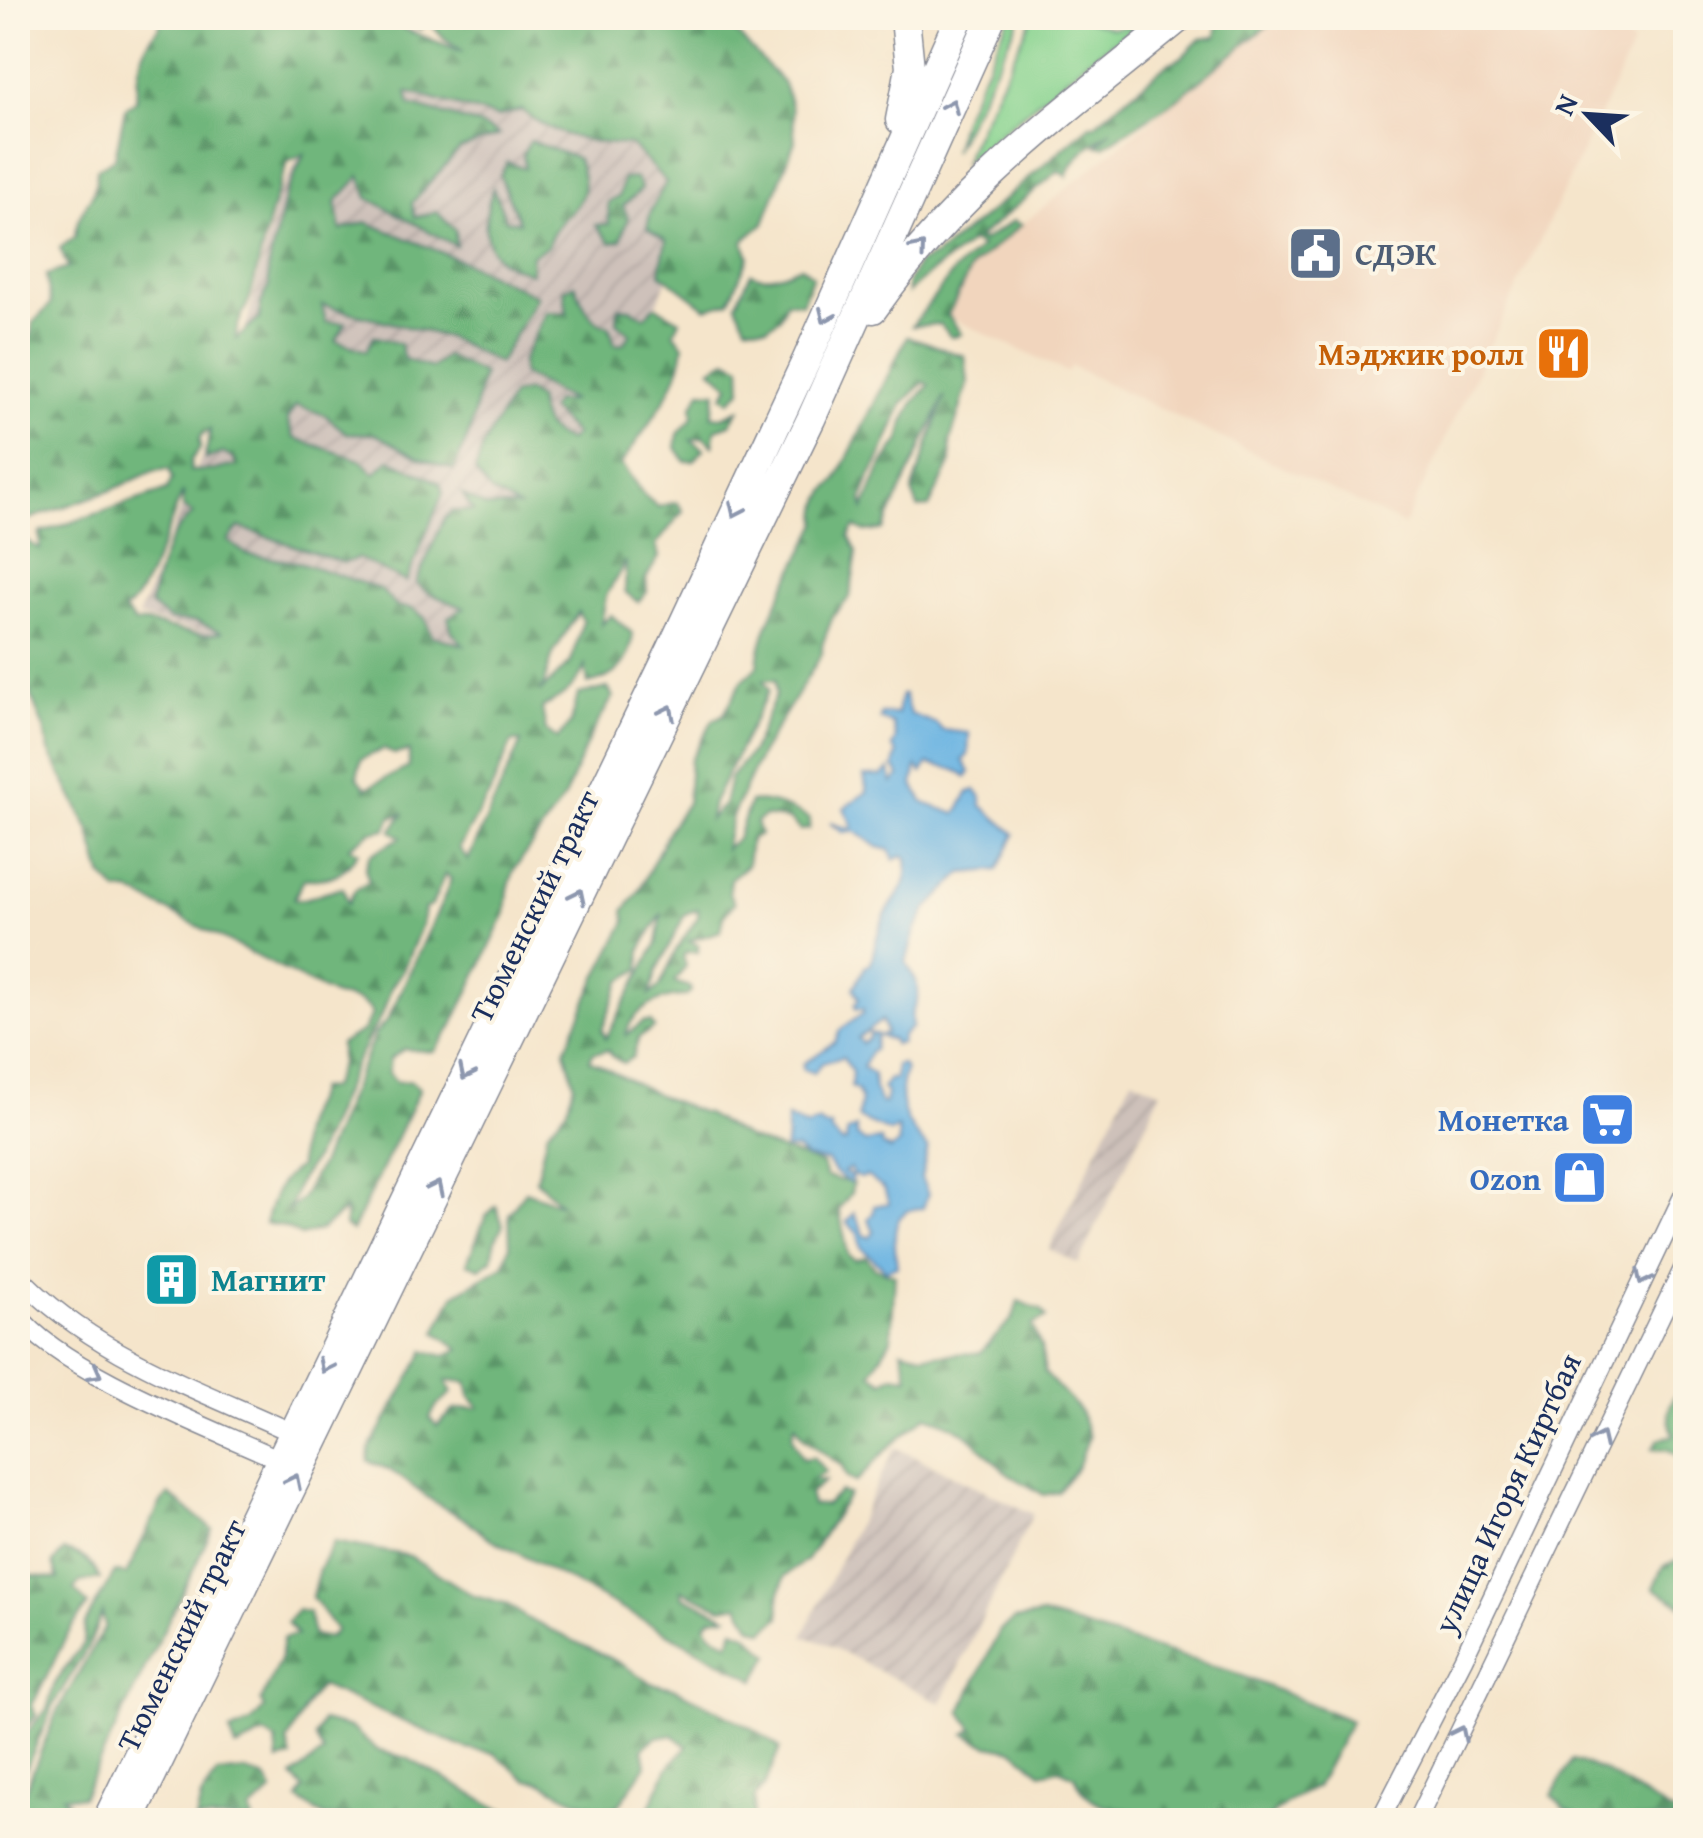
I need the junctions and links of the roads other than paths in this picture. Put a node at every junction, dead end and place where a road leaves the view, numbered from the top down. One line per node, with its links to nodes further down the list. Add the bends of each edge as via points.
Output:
1 (905, 18): 5 (main road, via 910,68)
2 (959, 18): 5 (main road, Тюменский тракт)
3 (991, 18): 6 (main road, Тюменский тракт, one-way to 3)
4 (1180, 18): 6 (main road, one-way to 4, via 868,316 958,204)
5 (878, 195): 11 (main road, Тюменский тракт, one-way to 11, via 671,650)
6 (810, 418): 14 (main road, Тюменский тракт, one-way to 6)
7 (1686, 1190): 15 (street, улица Игоря Киртбая, one-way to 15)
8 (1686, 1262): 16 (street, улица Игоря Киртбая, one-way to 8)
9 (18, 1275): 11 (street, via 92,1337)
10 (18, 1315): 12 (street, one-way to 12, via 65,1356)
11 (293, 1433): 12 (main road, Тюменский тракт)
12 (280, 1460): 13 (main road, Тюменский тракт)
13 (108, 1820)
14 (130, 1820)
15 (1380, 1820)
16 (1417, 1820)

